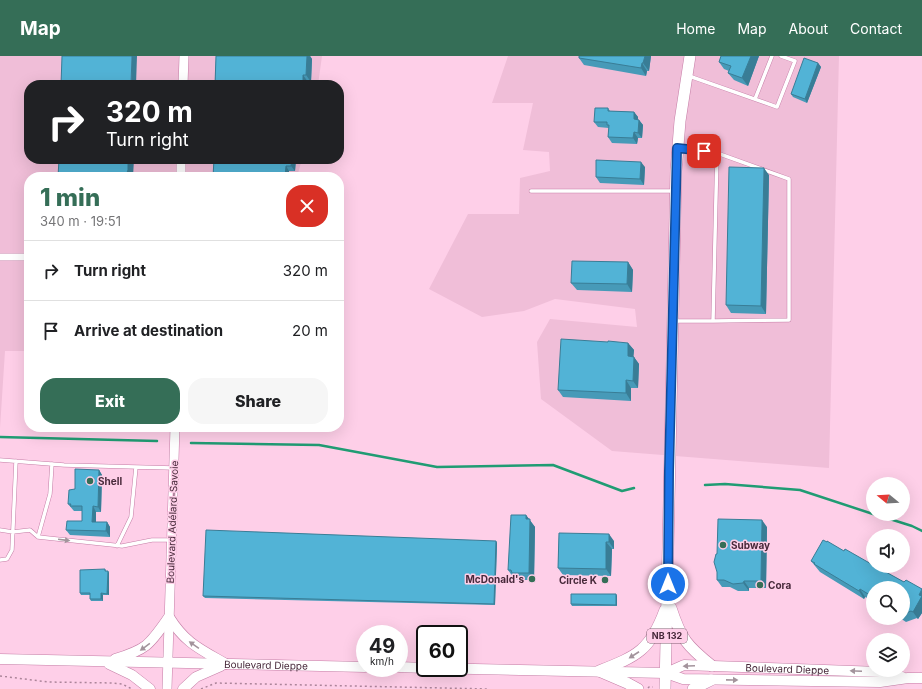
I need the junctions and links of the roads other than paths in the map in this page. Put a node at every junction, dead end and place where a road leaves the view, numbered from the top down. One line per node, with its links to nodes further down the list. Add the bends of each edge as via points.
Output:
1 (184, 56): 6 (street)
2 (690, 56): 5 (main road, NB 132)
3 (772, 56): 7 (lane)
4 (781, 56): 7 (lane, via 795,61 777,107)
5 (686, 75): 7 (lane); 8 (main road, NB 132)
6 (183, 80)
7 (755, 99)
8 (677, 148): 9 (lane); 11 (main road, NB 132)
9 (717, 153): 15 (lane); 15 (lane, via 789,180 789,320)
10 (531, 191): 11 (lane)
11 (676, 191): 14 (main road, NB 132)
12 (0, 257): 13 (street)
13 (24, 258)
14 (673, 321): 15 (lane); 28 (main road, NB 132)
15 (713, 321)
16 (175, 432): 21 (street, Boulevard Adélard-Savoie)
17 (0, 460): 18 (lane)
18 (16, 461): 19 (lane); 23 (lane)
19 (52, 464): 20 (lane); 24 (lane, via 50,494)
20 (136, 467): 21 (lane); 26 (lane, via 131,517)
21 (174, 468): 25 (street, Boulevard Adélard-Savoie)
22 (0, 530): 23 (lane)
23 (13, 532): 24 (lane, via 30,530); 27 (lane, via 12,550 7,559)
24 (38, 537): 26 (lane, one-way to 26)
25 (171, 540): 26 (lane, via 152,540); 29 (street, Boulevard Adélard-Savoie)
26 (117, 546)
27 (0, 560)
28 (668, 600): 34 (main road, via 684,640); 37 (main road, one-way to 37, via 657,630 646,646 627,660); 38 (main road, NB 132)
29 (169, 617): 31 (main road, one-way to 31, via 152,641 141,650); 32 (street, Boulevard Adélard-Savoie); 33 (main road, one-way to 29, via 191,643)
30 (0, 659): 31 (main road)
31 (106, 662): 32 (main road, Boulevard Dieppe); 43 (main road, via 132,675)
32 (168, 663): 33 (main road, Boulevard Dieppe); 44 (street, Boulevard Adélard-Savoie)
33 (227, 664): 35 (main road, Boulevard Dieppe); 45 (main road, via 196,677)
34 (712, 666): 38 (main road, Boulevard Dieppe, one-way to 38, via 684,665); 39 (main road, Boulevard Dieppe, one-way to 34, via 880,672)
35 (356, 667)
36 (468, 669): 37 (main road, Boulevard Dieppe)
37 (598, 671): 38 (main road, Boulevard Dieppe); 42 (main road)
38 (666, 673): 41 (main road, Boulevard Dieppe, via 683,679); 46 (main road, NB 132)
39 (908, 678): 40 (main road, Boulevard Dieppe); 41 (main road, Boulevard Dieppe, one-way to 39, via 880,682)
40 (922, 678)
41 (711, 680): 47 (main road)
42 (646, 687)
43 (150, 689)
44 (167, 689)
45 (183, 689)
46 (665, 689)
47 (693, 689)

